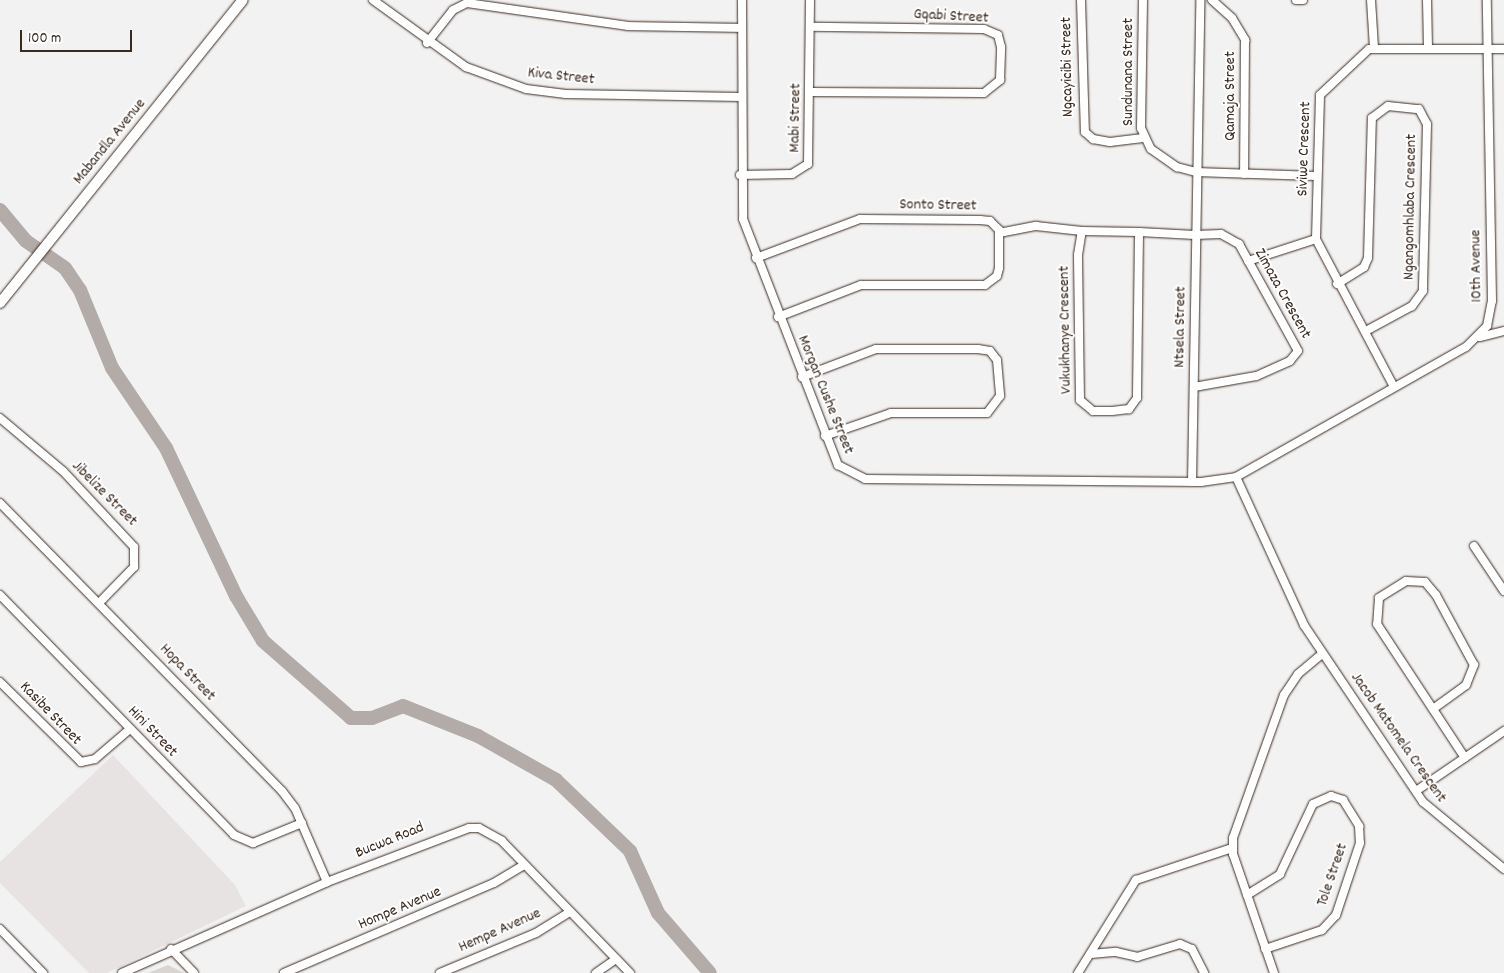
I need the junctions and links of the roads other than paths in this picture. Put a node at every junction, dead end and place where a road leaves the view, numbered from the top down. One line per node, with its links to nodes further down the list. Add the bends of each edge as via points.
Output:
1 (243, 0): 36 (street, Mabandla Avenue)
2 (373, 0): 16 (street, Kiva Street)
3 (742, 0): 14 (street, Morgan Cushe Street)
4 (810, 0): 15 (street, Mabi Street)
5 (1081, 0): 23 (street, Ngcayicibi Street, via 1085,132 1093,139 1110,142)
6 (1143, 0): 23 (street, Sundunana Street)
7 (1200, 0): 24 (street, Ntsela Street)
8 (1212, 0): 25 (street, Qamaja Street, via 1232,18 1245,40)
9 (1296, 0): 10 (street)
10 (1303, 0)
11 (1371, 0): 18 (street)
12 (1427, 0): 17 (street)
13 (1487, 0): 19 (street, 10th Avenue)
14 (742, 28): 16 (street, via 622,26 467,3 453,10); 22 (street, Morgan Cushe Street)
15 (810, 28): 21 (street, Mabi Street); 21 (street, Gqabi Street, via 984,29 998,35 1002,47 1000,80 984,93)
16 (427, 43): 22 (street, Kiva Street, via 466,67 538,91)
17 (1428, 47): 18 (street); 19 (street)
18 (1374, 48): 27 (street, Siviwe Crescent, via 1361,53 1320,95)
19 (1486, 48): 20 (street); 40 (street, 10th Avenue, via 1492,316)
20 (1504, 49)
21 (810, 92): 26 (street, Mabi Street, via 806,167 792,174)
22 (742, 97): 26 (street, Morgan Cushe Street)
23 (1143, 138): 24 (street, Sundunana Street, via 1165,160)
24 (1196, 172): 25 (street, Sundunana Street); 31 (street, Ntsela Street)
25 (1244, 174): 27 (street, Sundunana Street)
26 (740, 175): 33 (street, Morgan Cushe Street, via 743,219)
27 (1316, 176): 32 (street, Siviwe Crescent)
28 (1082, 232): 29 (street); 29 (street, Vukukhanye Crescent, via 1078,394 1088,409 1112,411 1129,409 1137,398); 30 (street, via 1036,226)
29 (1138, 232): 31 (street)
30 (999, 233): 33 (street, Sonto Street, via 990,221 860,219); 37 (street, via 999,268 985,285 861,285)
31 (1195, 235): 34 (street, Zimaza Crescent, via 1226,235 1239,244); 42 (street, Ntsela Street)
32 (1316, 239): 34 (street); 35 (street, Siviwe Crescent)
33 (756, 258): 37 (street, Morgan Cushe Street)
34 (1248, 261): 42 (street, Zimaza Crescent, via 1298,351 1290,361 1256,376)
35 (1337, 284): 38 (street, Siviwe Crescent); 38 (street, Ngangomhlaba Crescent, via 1364,266 1368,258 1372,118 1388,106 1419,109 1427,124 1423,291 1412,306)
36 (0, 303)
37 (778, 317): 41 (street, Morgan Cushe Street)
38 (1366, 331): 43 (street, Siviwe Crescent)
39 (1504, 331): 40 (street)
40 (1480, 337): 43 (street)
41 (802, 377): 45 (street, Morgan Cushe Street); 45 (street, via 876,349 978,348 990,351 998,360 1000,396 987,412 891,413)
42 (1194, 387): 47 (street, Ntsela Street)
43 (1394, 387): 46 (street)
44 (0, 418): 52 (street, Jibelize Street, via 62,471 134,547 134,567)
45 (825, 436): 47 (street, Morgan Cushe Street, via 838,465 865,479)
46 (1236, 477): 47 (street, Morgan Cushe Street); 53 (street, Jacob Matomela Crescent, via 1297,612)
47 (1192, 482)
48 (1, 506): 52 (street, Hopa Street)
49 (1474, 546): 50 (street)
50 (1504, 591)
51 (0, 595): 56 (street, Hini Street)
52 (100, 602): 60 (street, Hopa Street, via 282,791)
53 (1322, 654): 59 (street, Jacob Matomela Crescent); 61 (street, via 1298,674 1284,695 1243,803)
54 (0, 682): 56 (street, Kasibe Street, via 81,762 95,759)
55 (1433, 709): 55 (street, via 1466,686 1474,664 1436,595 1425,582 1406,581 1379,598 1375,615); 58 (street)
56 (130, 729): 60 (street, Hini Street, via 241,840 258,842)
57 (1504, 731): 58 (street)
58 (1465, 758): 59 (street)
59 (1416, 791): 63 (street, Jacob Matomela Crescent, via 1432,813)
60 (302, 824): 64 (street, Hopa Street)
61 (1232, 848): 65 (street); 70 (street, via 1136,880)
62 (524, 865): 64 (street, Bucwa Road, via 492,834 462,828); 66 (street, Bucwa Road); 75 (street, Hompe Avenue, via 494,883)
63 (1504, 869)
64 (327, 882): 68 (street, Bucwa Road)
65 (1247, 896): 69 (street); 69 (street, Tole Street, via 1280,874 1313,804 1331,796 1344,800 1359,826 1360,843 1336,915 1322,930)
66 (570, 912): 71 (street, Bucwa Road); 76 (street, Hempe Avenue, via 536,933)
67 (0, 929): 72 (street)
68 (170, 949): 73 (street, Bucwa Road); 74 (street)
69 (1265, 949): 81 (street)
70 (1091, 954): 79 (street); 80 (street, via 1116,952 1137,956 1180,944 1192,949)
71 (616, 959): 77 (street); 78 (street, Bucwa Road)
72 (43, 973)
73 (122, 973)
74 (194, 973)
75 (284, 973)
76 (440, 973)
77 (596, 973)
78 (630, 973)
79 (1078, 973)
80 (1204, 973)
81 (1274, 973)

